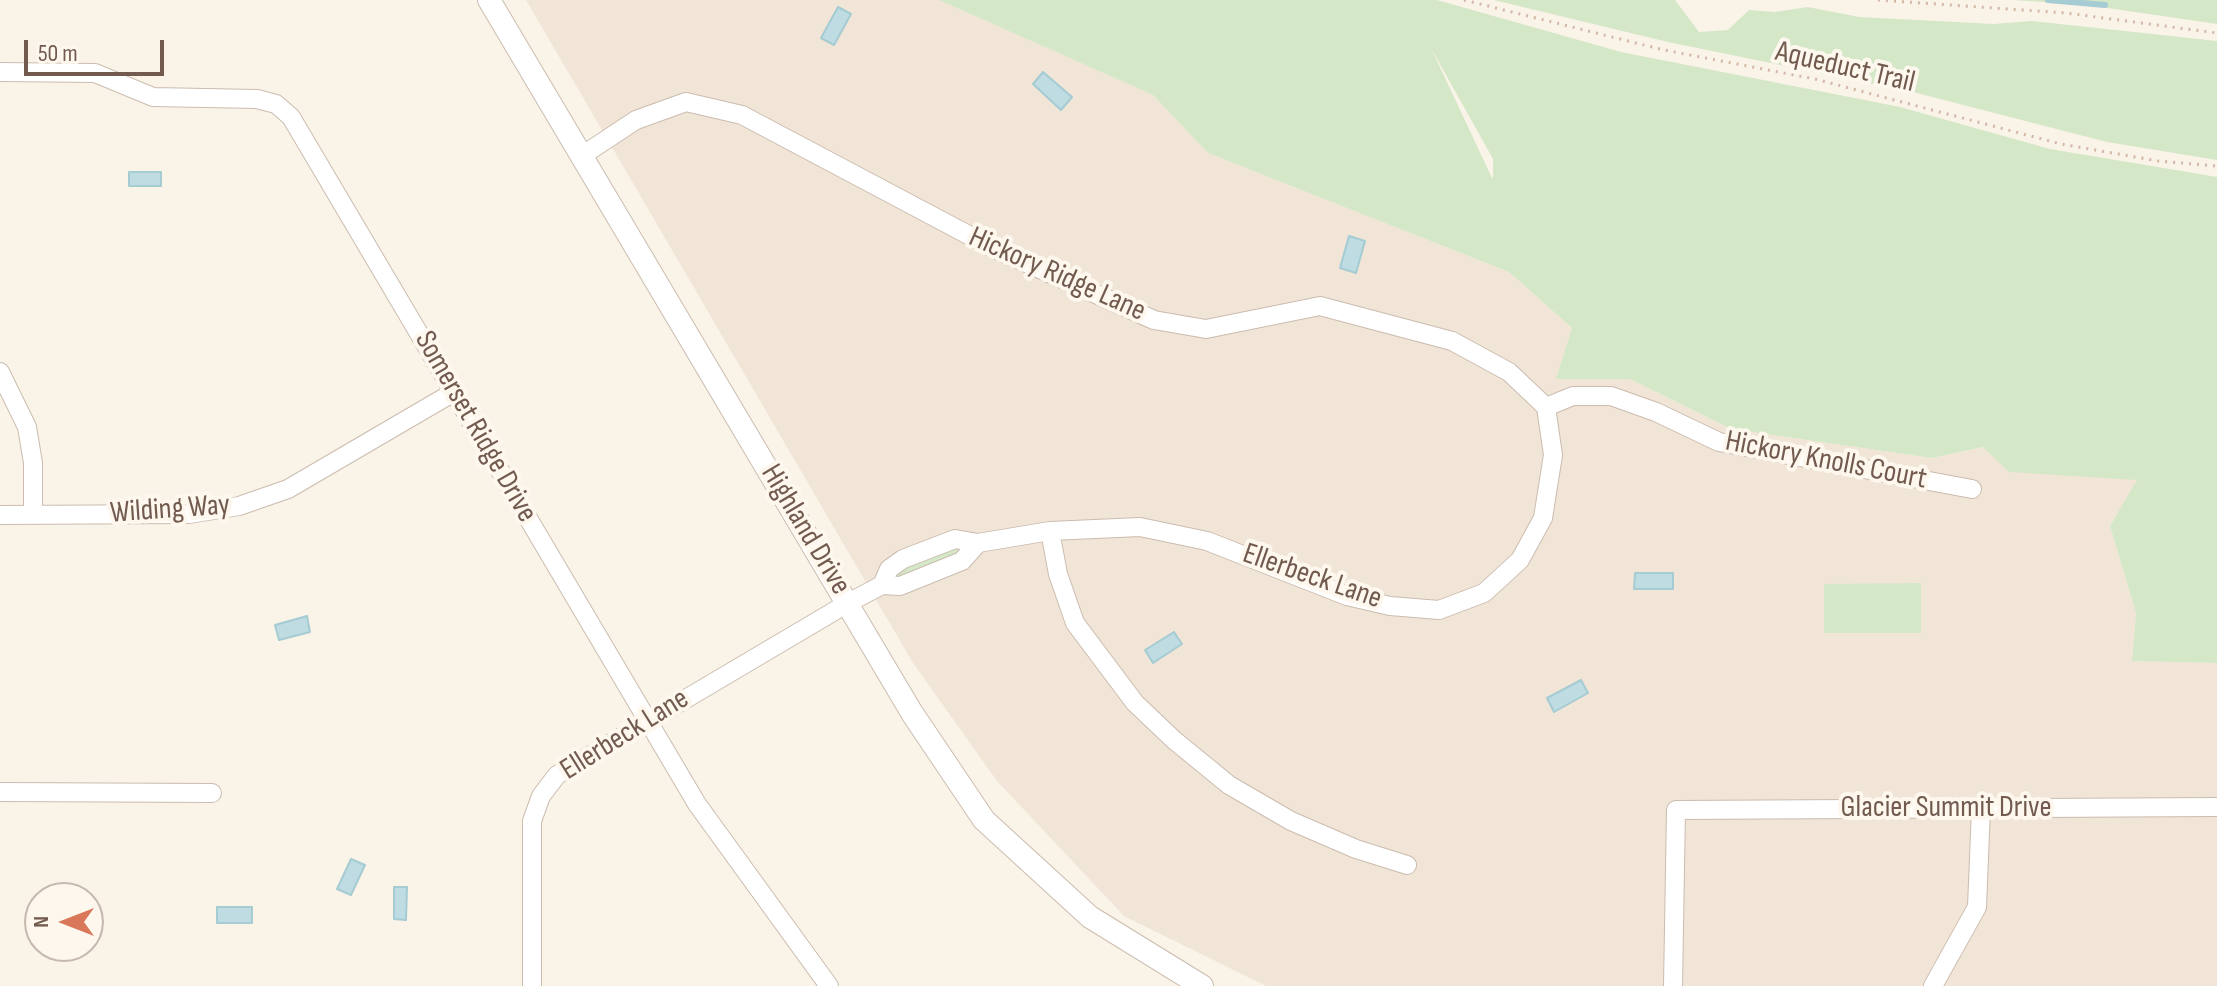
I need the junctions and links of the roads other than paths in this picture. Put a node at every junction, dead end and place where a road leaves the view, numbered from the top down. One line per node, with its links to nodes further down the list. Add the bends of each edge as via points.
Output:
1 (489, 0): 3 (street, Highland Drive)
2 (0, 72): 5 (street, Somerset Ridge Drive, via 95,73 153,97 237,97 276,104 301,133)
3 (583, 155): 6 (street, Hickory Ridge Lane, via 636,120 686,102 742,115 993,248 1154,320 1206,329 1320,306 1452,341 1509,372); 11 (street, Highland Drive)
4 (0, 372): 9 (street, via 27,427)
5 (454, 392): 9 (street, Wilding Way, via 288,489 256,501 189,514); 12 (street, Somerset Ridge Drive)
6 (1546, 407): 7 (street, Hickory Knolls Court, via 1573,396 1611,396 1719,442); 10 (street, Ellerbeck Lane, via 1553,455 1543,518 1520,560 1484,593 1439,610 1347,596 1207,541 1140,527)
7 (1972, 489)
8 (0, 515): 9 (street, Wilding Way)
9 (33, 515)
10 (1050, 531): 11 (street, Ellerbeck Lane, via 978,543 962,561 900,586 882,585); 17 (street, via 1075,623 1135,703 1174,740 1229,785 1291,821)
11 (848, 603): 12 (street, Ellerbeck Lane); 20 (street, Highland Drive, via 912,713 984,820 1090,917)
12 (646, 719): 18 (street, Ellerbeck Lane, via 567,766 548,784 536,808 531,834); 19 (street, Somerset Ridge Drive, via 697,804)
13 (0, 792): 14 (street)
14 (212, 793)
15 (2217, 807): 16 (street, Glacier Summit Drive)
16 (1981, 808): 21 (street, Glacier Summit Drive, via 1676,810); 22 (street, via 1977,907)
17 (1407, 865)
18 (532, 986)
19 (829, 986)
20 (1202, 986)
21 (1673, 986)
22 (1933, 986)

